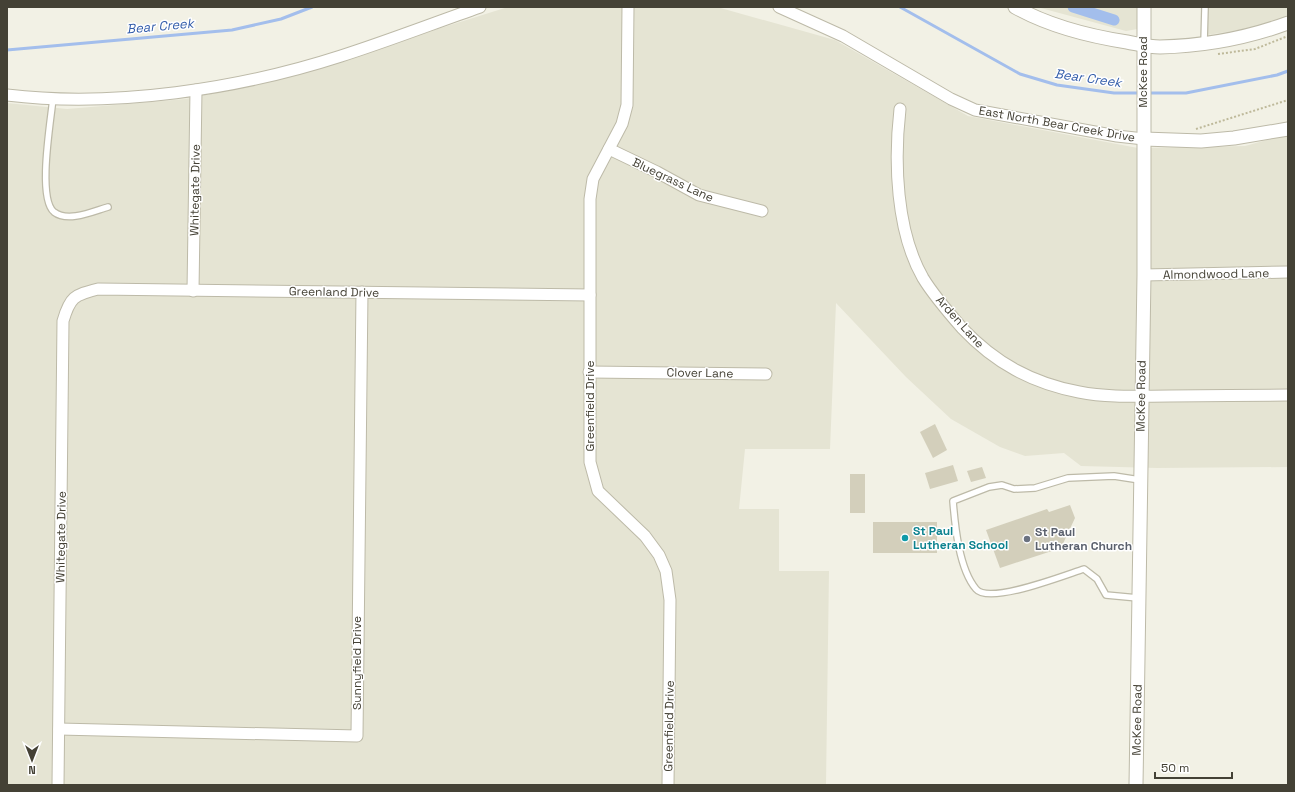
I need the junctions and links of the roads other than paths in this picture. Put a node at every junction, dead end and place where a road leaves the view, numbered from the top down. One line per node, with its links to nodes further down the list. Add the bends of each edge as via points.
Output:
1 (480, 7): 10 (street, via 340,56 262,78)
2 (628, 7): 16 (street, Greenfield Drive, via 626,105 622,124)
3 (779, 7): 15 (street, East North Bear Creek Drive, via 844,36 951,99 976,110 1117,136)
4 (1014, 7): 9 (street, via 1032,17 1077,31)
5 (1144, 7): 9 (street, McKee Road)
6 (1205, 7): 8 (lane)
7 (1288, 22): 8 (street, via 1254,34)
8 (1204, 43): 9 (street, via 1159,47)
9 (1144, 45): 15 (street, McKee Road)
10 (196, 90): 12 (street, via 91,100); 21 (street, Whitegate Drive)
11 (7, 95): 12 (street)
12 (53, 98): 17 (lane, via 45,172 51,208 62,215 73,216)
13 (900, 109): 28 (street, Arden Lane, via 896,154 898,185 911,249 923,277 954,318 980,347 993,357 1036,380 1079,392)
14 (1288, 129): 15 (street, East North Bear Creek Drive, via 1234,138 1183,140)
15 (1144, 133): 20 (street, McKee Road)
16 (609, 149): 18 (street, Bluegrass Lane, via 699,195); 24 (street, Greenfield Drive, via 594,179 590,199)
17 (108, 207)
18 (762, 211)
19 (1288, 272): 20 (street, Almondwood Lane)
20 (1144, 275): 28 (street, McKee Road)
21 (194, 290): 22 (street, Greenland Drive); 23 (street, Greenland Drive, via 98,289)
22 (362, 292): 24 (street, Greenland Drive); 31 (street, Sunnyfield Drive, via 357,736)
23 (79, 293): 31 (street, Whitegate Drive, via 68,304 63,321)
24 (590, 295): 25 (street, Greenfield Drive)
25 (589, 372): 26 (street, Clover Lane); 33 (street, Greenfield Drive, via 590,462 598,491 652,545 666,571 670,588)
26 (766, 374)
27 (1288, 395): 28 (street, Arden Lane)
28 (1141, 396): 29 (street, McKee Road)
29 (1140, 480): 30 (street, McKee Road); 30 (lane, via 1114,476 1068,478 1035,488 989,487 953,501 962,563 976,590 986,595 1010,593 1084,569 1097,579 1106,595)
30 (1138, 598): 34 (street, McKee Road)
31 (59, 729): 32 (street, Whitegate Drive)
32 (58, 785)
33 (668, 785)
34 (1136, 785)

